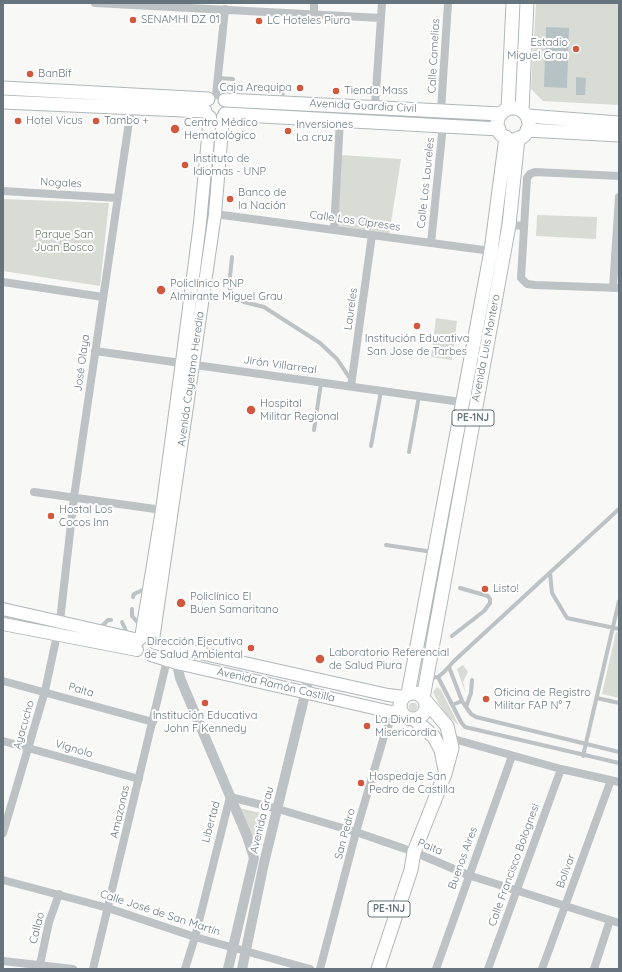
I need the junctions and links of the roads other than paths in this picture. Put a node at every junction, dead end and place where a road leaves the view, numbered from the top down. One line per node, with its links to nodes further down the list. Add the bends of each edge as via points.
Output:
1 (95, 3): 7 (street)
2 (314, 3): 8 (street)
3 (382, 3): 9 (street)
4 (448, 3): 20 (street, Calle Camelias)
5 (513, 3): 21 (main road)
6 (527, 3): 22 (main road)
7 (225, 9): 8 (street); 10 (street, Avenida Cayetano Heredia)
8 (314, 14): 9 (street)
9 (381, 18): 17 (street)
10 (218, 78): 11 (lane); 19 (street, Avenida Cayetano Heredia)
11 (233, 79)
12 (3, 88): 13 (main road, Avenida Guardia Civil)
13 (55, 91): 16 (main road); 19 (main road, Avenida Guardia Civil)
14 (283, 97): 17 (main road, Avenida Guardia Civil); 19 (main road, Avenida Guardia Civil); 23 (main road)
15 (3, 102): 16 (main road, Avenida Guardia Civil)
16 (54, 104): 18 (main road, Avenida Guardia Civil)
17 (375, 106): 20 (main road, Avenida Guardia Civil)
18 (131, 108): 19 (main road, Avenida Guardia Civil); 32 (street, José Olaya)
19 (216, 108): 23 (main road, Avenida Guardia Civil); 33 (main road, Avenida Cayetano Heredia); 46 (main road, Avenida Cayetano Heredia, via 200,223)
20 (442, 110): 21 (main road, Avenida Guardia Civil)
21 (504, 111): 22 (main road, via 513,108); 27 (main road, PE-1NJ, via 498,124)
22 (524, 113): 25 (main road); 27 (main road, PE-1NJ, via 529,126)
23 (283, 117): 24 (main road, Avenida Guardia Civil)
24 (340, 119): 26 (main road, Avenida Guardia Civil); 37 (street)
25 (619, 123)
26 (443, 125): 27 (main road, Avenida Guardia Civil); 39 (street, Calle Los Laureles)
27 (512, 134): 28 (main road, Avenida Guardia Civil); 34 (main road, Avenida Luis Montero / PE-1NJ); 35 (main road, Avenida Luis Montero / PE-1NJ)
28 (619, 135)
29 (619, 176): 36 (street, via 535,172 530,174 527,178)
30 (3, 191): 32 (street, Nogales)
31 (619, 196): 43 (street)
32 (117, 198): 44 (street, José Olaya)
33 (215, 214): 37 (street, Calle Los Cipreses); 46 (main road, Avenida Cayetano Heredia)
34 (496, 224): 35 (street); 40 (main road, Avenida Luis Montero / PE-1NJ)
35 (509, 225): 36 (street); 66 (main road, Avenida Luis Montero / PE-1NJ)
36 (524, 226): 43 (street, via 521,278 527,284)
37 (334, 230): 38 (street, Calle Los Cipreses)
38 (372, 235): 39 (street, Calle Los Cipreses); 48 (street, Laureles)
39 (431, 243): 40 (street, Calle Los Cipreses)
40 (491, 251): 51 (main road, Avenida Luis Montero / PE-1NJ)
41 (232, 257): 48 (lane, via 230,289 234,297 264,307 320,343 337,359)
42 (3, 282): 44 (street)
43 (616, 288)
44 (103, 297): 45 (street, José Olaya)
45 (95, 351): 46 (street, Jirón Villarreal); 56 (street, José Olaya)
46 (188, 363): 47 (street, Jirón Villarreal); 58 (main road, Avenida Cayetano Heredia); 79 (main road, Avenida Cayetano Heredia)
47 (321, 382): 48 (street, Jirón Villarreal); 52 (lane)
48 (351, 384): 49 (street, Jirón Villarreal)
49 (381, 390): 50 (street, Jirón Villarreal); 53 (lane)
50 (419, 396): 51 (street, Jirón Villarreal); 54 (lane)
51 (462, 402): 60 (main road, Avenida Luis Montero / PE-1NJ)
52 (314, 430)
53 (371, 446)
54 (409, 452)
55 (34, 492): 56 (street)
56 (74, 498): 58 (street); 72 (street, José Olaya)
57 (619, 509): 61 (lane)
58 (162, 510): 62 (main road, Avenida Cayetano Heredia)
59 (386, 546): 60 (lane)
60 (434, 553): 64 (main road, Avenida Luis Montero / PE-1NJ)
61 (550, 573): 74 (lane, via 552,593 567,618); 83 (lane)
62 (149, 588): 65 (lane, via 134,594); 79 (main road, Avenida Cayetano Heredia)
63 (460, 588): 78 (lane, via 488,596 490,603 484,611)
64 (426, 596): 66 (main road); 80 (main road, Avenida Luis Montero / PE-1NJ)
65 (133, 597)
66 (440, 598): 81 (main road, Avenida Luis Montero / PE-1NJ)
67 (619, 601): 74 (lane)
68 (3, 609): 72 (main road, Avenida Ramón Castilla)
69 (132, 609): 70 (lane)
70 (132, 616): 79 (lane); 79 (lane, via 122,622)
71 (111, 620): 76 (lane)
72 (60, 621): 76 (main road, Avenida Ramón Castilla); 77 (street, Ayacucho)
73 (3, 624): 77 (main road, Avenida Ramón Castilla)
74 (613, 628): 75 (lane); 92 (lane)
75 (619, 629)
76 (99, 630): 79 (main road, Avenida Ramón Castilla)
77 (56, 634): 79 (main road, Avenida Ramón Castilla); 88 (street, Ayacucho)
78 (452, 636)
79 (142, 639): 82 (main road, Avenida Ramón Castilla, via 143,655); 84 (main road, Avenida Ramón Castilla)
80 (416, 650): 81 (main road); 90 (main road, Avenida Luis Montero / PE-1NJ)
81 (430, 652): 85 (main road, Avenida Luis Montero / PE-1NJ)
82 (172, 661): 89 (main road, Avenida Ramón Castilla); 99 (street, Amazonas); 112 (street, Libertad)
83 (449, 667): 85 (lane); 93 (lane)
84 (309, 678): 89 (street, Avenida Grau); 90 (main road, Avenida Ramón Castilla, via 388,695)
85 (432, 678): 91 (main road, Avenida Luis Montero / PE-1NJ); 95 (lane)
86 (472, 680): 96 (lane)
87 (3, 681): 88 (street, Paita)
88 (45, 691): 99 (street, Paita); 103 (street, Ayacucho)
89 (306, 692): 97 (main road, Avenida Ramón Castilla, via 391,712); 113 (street, Avenida Grau)
90 (406, 696): 91 (main road, via 417,694); 97 (main road, PE-1NJ, via 400,703)
91 (423, 698): 98 (main road, PE-1NJ, via 425,710 421,716); 100 (main road, PE-1NJ, via 446,726)
92 (597, 698): 94 (lane); 102 (lane)
93 (462, 701): 95 (lane); 96 (lane)
94 (619, 703)
95 (452, 705): 106 (lane, via 465,727)
96 (466, 707): 102 (lane, via 476,717)
97 (402, 712): 98 (main road); 114 (street, San Pedro, via 392,718 388,725)
98 (414, 719): 109 (main road, via 434,737 441,750)
99 (153, 722): 110 (street, Amazonas)
100 (450, 738): 105 (street); 109 (main road, PE-1NJ, via 452,748)
101 (3, 741): 103 (street, Vignolo)
102 (586, 745): 104 (lane); 106 (lane)
103 (29, 748): 110 (street, Vignolo); 115 (street, Ayacucho)
104 (619, 752)
105 (512, 756): 108 (street); 117 (street, Buenos Aires)
106 (583, 756): 107 (lane)
107 (619, 764)
108 (561, 769): 111 (street); 119 (street, Calle Francisco Bolognesi)
109 (445, 774): 116 (main road, PE-1NJ)
110 (139, 779): 122 (street, Amazonas)
111 (615, 781): 121 (street, Bolívar)
112 (230, 797): 113 (street, Paita); 125 (street, Libertad); 126 (street, Avenida Grau, via 254,858)
113 (278, 809): 114 (street, Paita); 127 (street, Avenida Grau)
114 (356, 832): 116 (street, Paita); 136 (street, San Pedro)
115 (3, 833)
116 (414, 852): 117 (street, Paita); 137 (main road, PE-1NJ, via 404,864); 138 (main road, PE-1NJ, via 411,870)
117 (468, 875): 119 (street, Paita); 139 (street, Buenos Aires)
118 (3, 880): 120 (street, Calle José de San Martín)
119 (517, 890): 121 (street, Paita); 140 (street, Calle Francisco Bolognesi)
120 (59, 894): 122 (street, Calle José de San Martín); 129 (street, Callao, via 49,922)
121 (566, 906): 123 (street, Paita); 141 (street, Bolívar)
122 (108, 908): 125 (street, Calle José de San Martín); 131 (street, Amazonas)
123 (610, 920): 124 (street, Paita); 142 (street)
124 (619, 923)
125 (195, 937): 126 (street, Calle José de San Martín); 132 (street, Libertad)
126 (233, 948): 127 (street, Calle José de San Martín); 133 (street, Avenida Grau)
127 (246, 951): 134 (street, Avenida Grau); 135 (street, Calle José de San Martín)
128 (3, 961): 129 (street)
129 (39, 967): 130 (street)
130 (73, 969)
131 (93, 969)
132 (184, 969)
133 (228, 969)
134 (242, 969)
135 (310, 969)
136 (320, 969)
137 (369, 969)
138 (378, 969)
139 (436, 969)
140 (488, 969)
141 (542, 969)
142 (594, 969)

